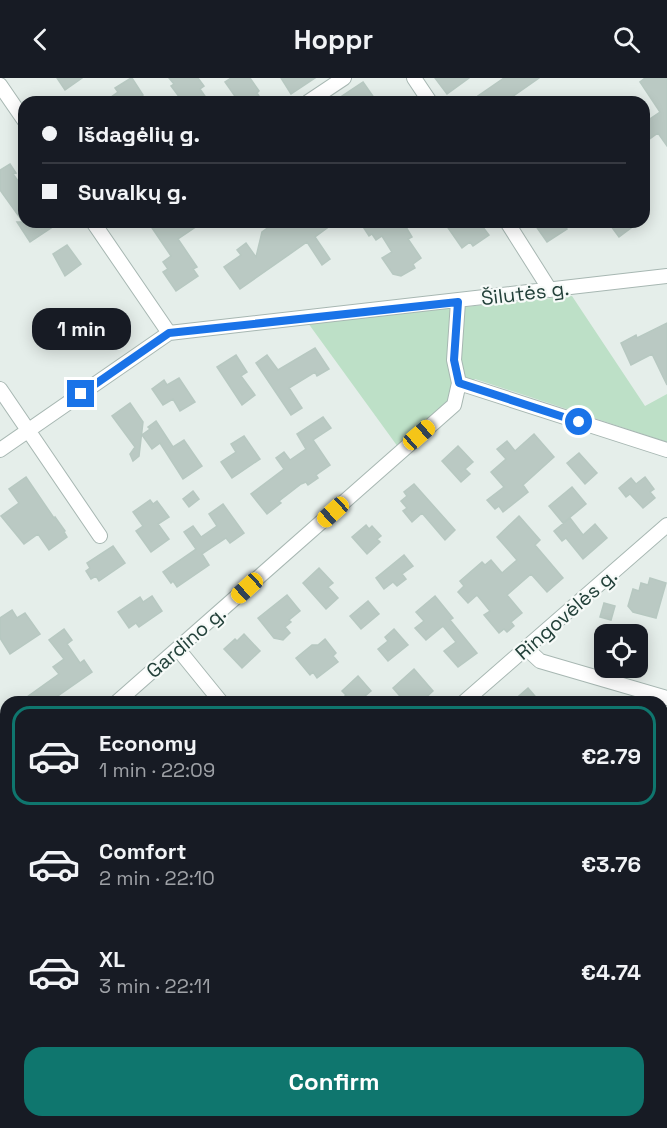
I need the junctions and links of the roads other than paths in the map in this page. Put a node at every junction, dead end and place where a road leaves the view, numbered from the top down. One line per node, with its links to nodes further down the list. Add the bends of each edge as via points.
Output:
1 (344, 78): 4 (street)
2 (414, 78): 5 (street)
3 (0, 85): 6 (street)
4 (317, 96)
5 (426, 96)
6 (18, 111)
7 (97, 228): 12 (street)
8 (511, 228): 10 (street)
9 (667, 276): 10 (street, Šilutės g.)
10 (550, 290): 11 (street, Šilutės g.)
11 (458, 302): 12 (street, Šilutės g.); 13 (street, via 454,360)
12 (169, 333): 15 (street)
13 (459, 383): 17 (street); 21 (street, Gardino g., via 454,405)
14 (0, 389): 15 (street)
15 (28, 430): 16 (street); 19 (street)
16 (0, 450)
17 (667, 450)
18 (667, 525): 20 (street, Ringovėlės g.)
19 (100, 536)
20 (526, 648): 24 (street, Ringovėlės g.); 25 (street, via 540,661)
21 (178, 649): 22 (street, Gardino g.); 23 (street)
22 (124, 696)
23 (216, 696)
24 (471, 696)
25 (660, 696)
26 (564, 1128): 27 (street)
27 (571, 1128)

